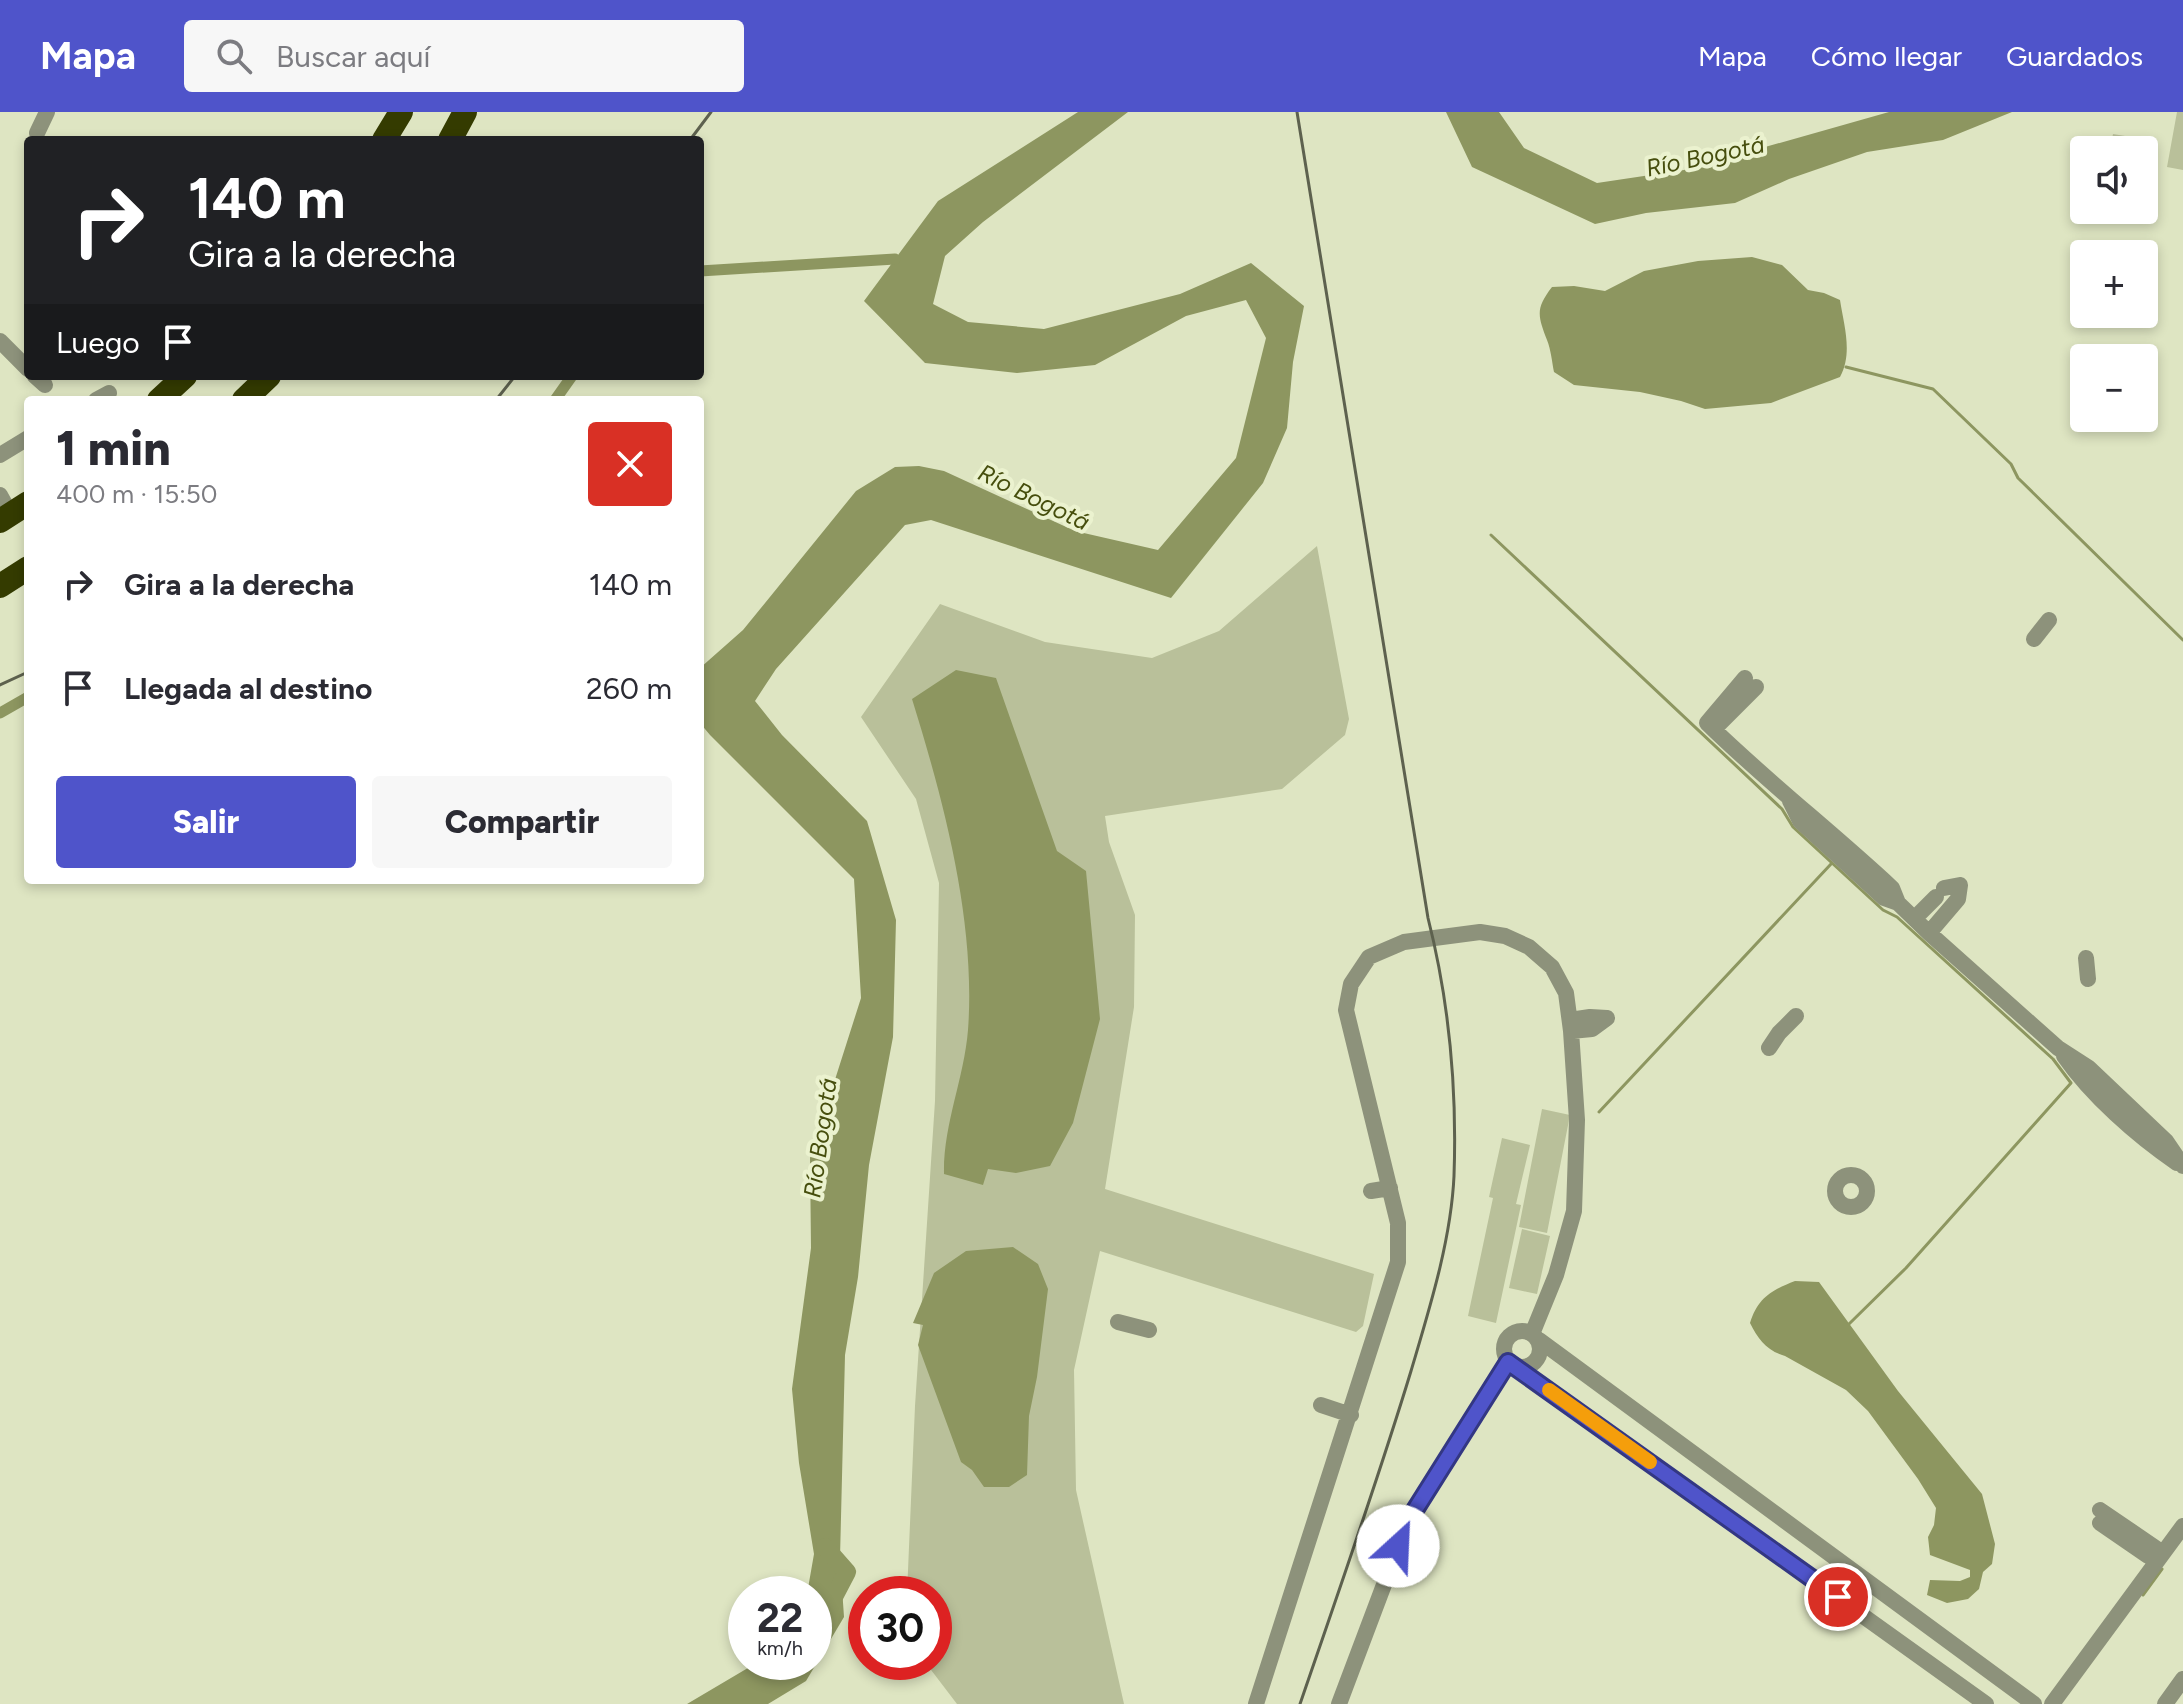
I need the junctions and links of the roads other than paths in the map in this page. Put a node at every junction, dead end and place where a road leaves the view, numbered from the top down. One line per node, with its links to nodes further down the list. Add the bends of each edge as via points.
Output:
1 (47, 112): 4 (street)
2 (401, 112): 5 (highway)
3 (465, 112): 6 (highway)
4 (37, 133)
5 (386, 136)
6 (452, 136)
7 (0, 341): 8 (street)
8 (24, 365)
9 (181, 380): 11 (highway)
10 (265, 380): 12 (highway)
11 (163, 396)
12 (248, 396)
13 (24, 440): 14 (street)
14 (0, 455)
15 (24, 571): 16 (highway)
16 (0, 586)
17 (2049, 620): 18 (street)
18 (2034, 639)
19 (1750, 682): 20 (street, via 1710,726 1789,800 1800,821 1884,898)
20 (1915, 918): 21 (street); 21 (street, via 1940,892 1960,885 1958,899)
21 (1929, 933): 26 (street, via 2058,1048 2079,1077 2157,1149)
22 (2086, 958): 23 (street)
23 (2088, 979)
24 (1796, 1016): 25 (street)
25 (1769, 1048)
26 (2183, 1166)
27 (1390, 1188): 28 (street); 31 (street, via 1346,1010 1351,984 1369,957 1404,942 1480,932 1529,947 1552,967 1566,993 1577,1120 1574,1211); 34 (street, via 1398,1223 1398,1262)
28 (1371, 1191)
29 (1118, 1322): 30 (street)
30 (1149, 1330)
31 (1536, 1337): 32 (street, via 1536,1361 1524,1368); 32 (street, via 1520,1331 1508,1337 1503,1349); 35 (street)
32 (1513, 1365): 36 (street); 42 (street, via 1408,1521)
33 (1321, 1405): 34 (street)
34 (1351, 1415): 41 (street)
35 (1670, 1436): 36 (street, via 1655,1445); 44 (street)
36 (1647, 1461): 43 (street)
37 (2100, 1517): 39 (street)
38 (2183, 1526): 39 (street)
39 (2160, 1557): 45 (street)
40 (2181, 1686): 46 (street)
41 (1256, 1704)
42 (1339, 1704)
43 (1986, 1704)
44 (2034, 1704)
45 (2052, 1704)
46 (2165, 1704)

